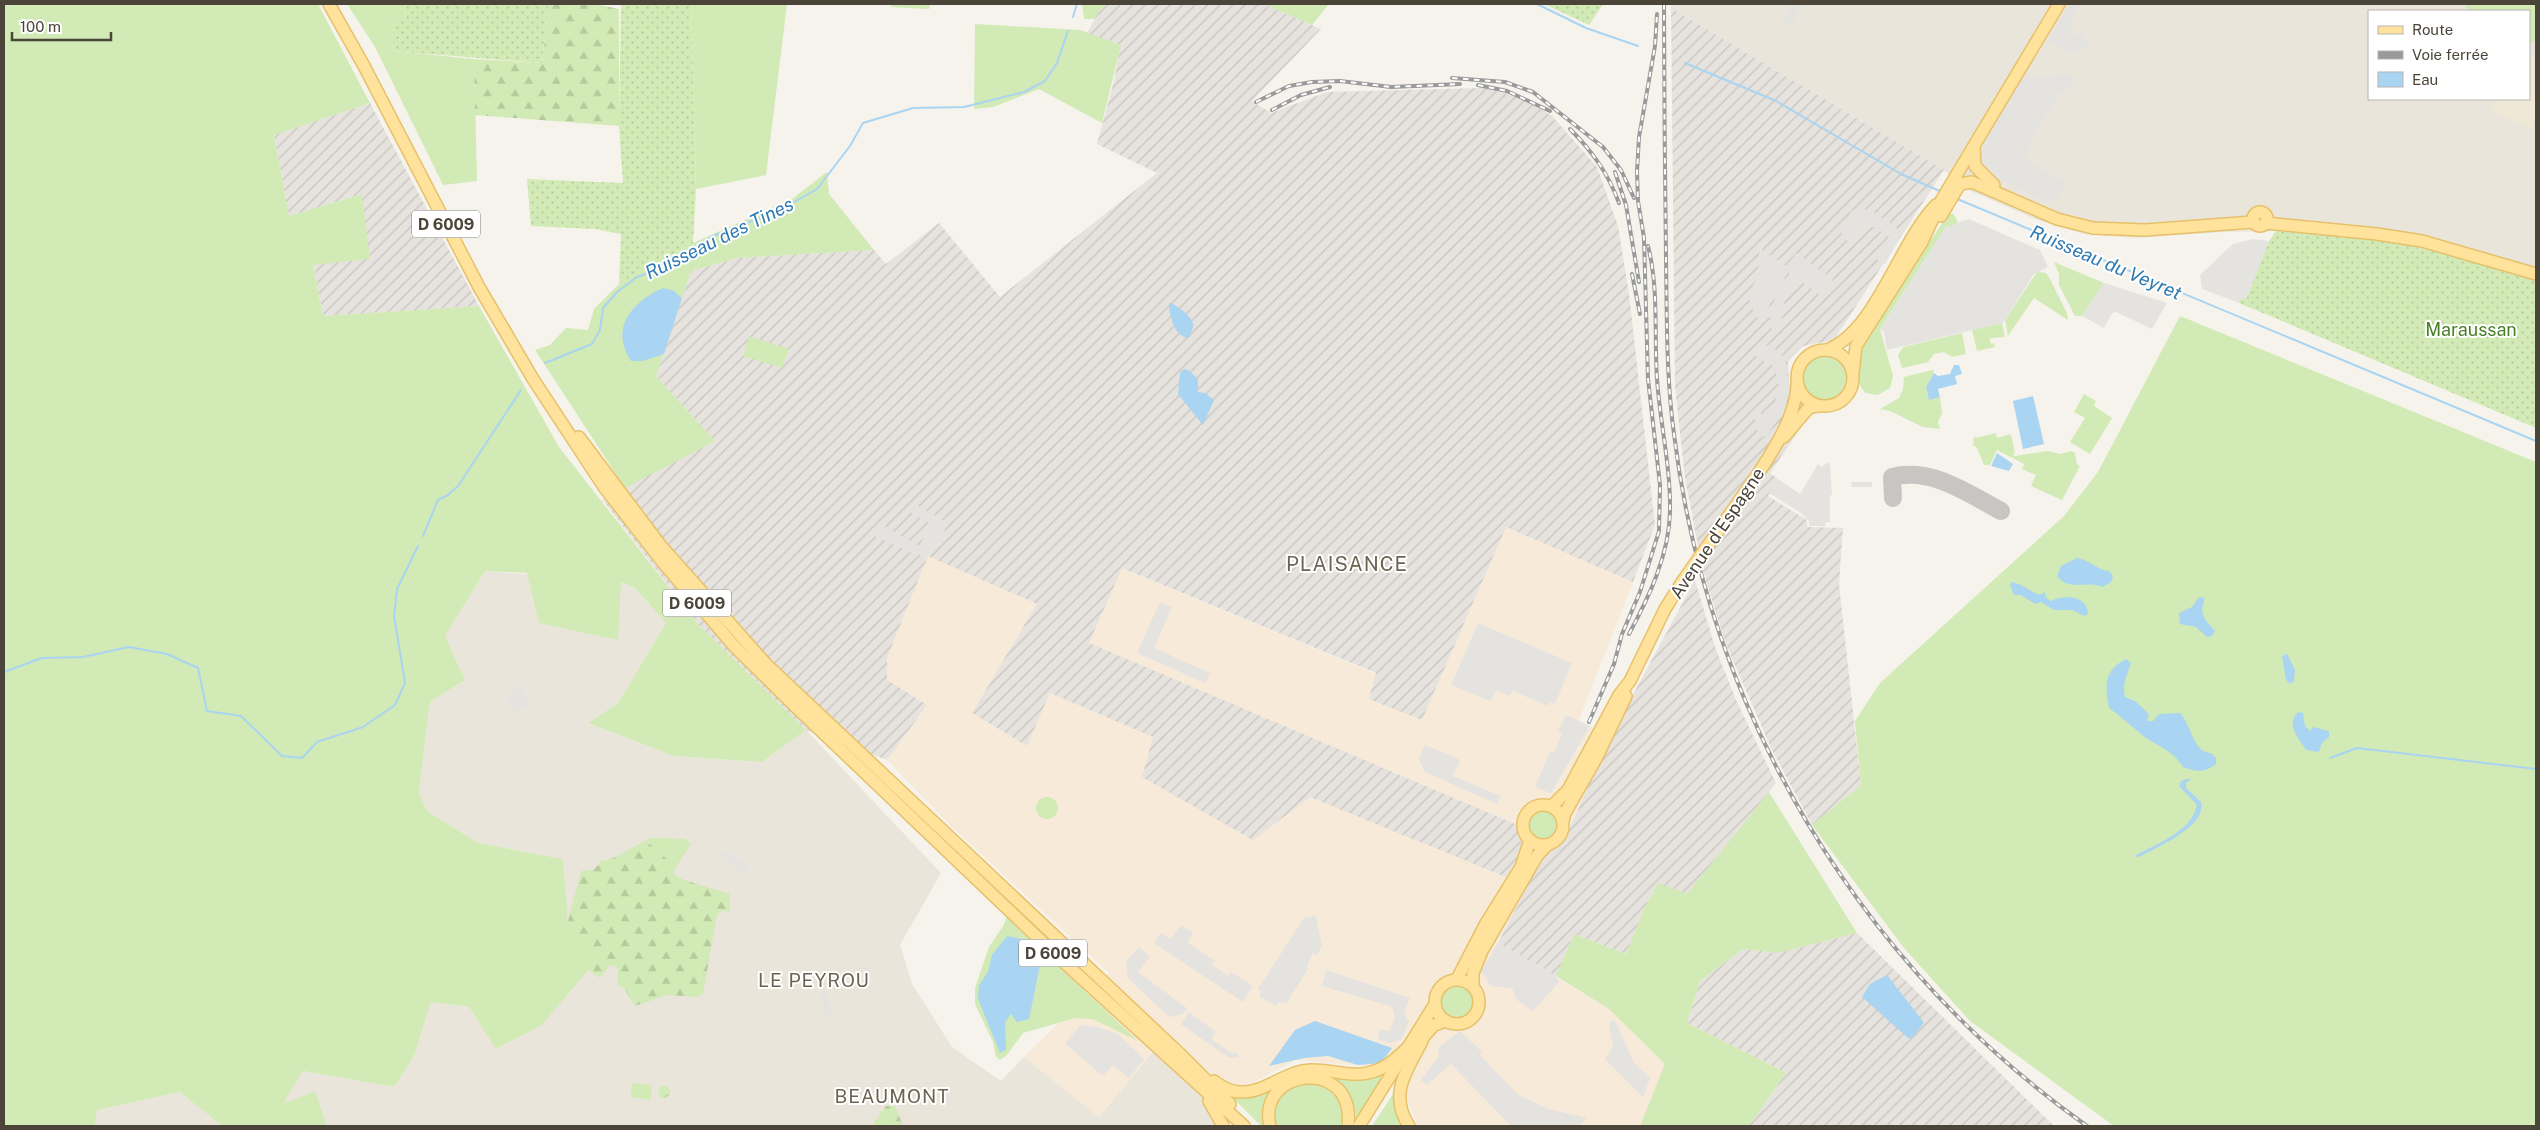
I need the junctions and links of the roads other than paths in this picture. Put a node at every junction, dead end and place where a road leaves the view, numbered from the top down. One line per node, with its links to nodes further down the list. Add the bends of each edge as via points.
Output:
1 (329, 4): 30 (main road, D 6009, via 479,287 533,379 604,487 664,565 734,646 797,708)
2 (336, 4): 29 (main road, D 6009, via 371,63 511,330 563,414 661,546 786,684)
3 (2059, 4): 4 (main road)
4 (1974, 147): 5 (main road); 6 (main road, via 1975,166)
5 (1959, 172): 6 (main road, via 1974,174); 7 (main road)
6 (1994, 185): 9 (main road, via 2058,215 2094,224 2145,226)
7 (1954, 186): 8 (main road); 9 (main road, via 1972,182 2057,219 2093,228 2145,230)
8 (1945, 201): 13 (main road, via 1916,230 1859,326 1842,343); 14 (main road, via 1856,346)
9 (2253, 219): 10 (main road, via 2260,226)
10 (2266, 221): 11 (main road, via 2378,229 2423,236); 12 (main road, via 2422,241)
11 (2536, 269)
12 (2536, 274)
13 (1828, 350): 14 (main road, via 1844,357); 15 (main road, via 1812,353 1801,363)
14 (1853, 373): 16 (main road, via 1850,392 1843,400 1834,405)
15 (1797, 384): 16 (main road, via 1805,398); 17 (main road, Avenue d'Espagne, via 1795,402)
16 (1820, 406): 17 (main road, via 1810,407)
17 (1773, 450): 18 (main road, Avenue d'Espagne, bridge, via 1665,609)
18 (1630, 681): 19 (main road, Avenue d'Espagne, via 1615,702 1568,790); 20 (main road, Avenue d'Espagne, via 1614,723)
19 (1552, 806): 20 (main road); 21 (main road, via 1535,806 1526,813 1523,827)
20 (1563, 821): 22 (main road, via 1562,833)
21 (1530, 840): 22 (main road); 23 (main road, via 1521,867 1485,925)
22 (1547, 845): 24 (main road, via 1482,951 1473,973)
23 (1457, 980): 24 (main road); 25 (main road, via 1443,984)
24 (1473, 986): 26 (main road, via 1480,1000 1475,1016 1461,1024)
25 (1435, 1004): 26 (main road); 28 (main road)
26 (1446, 1021): 27 (main road, via 1434,1025)
27 (1425, 1034): 37 (main road); 38 (main road, via 1402,1079 1399,1092 1398,1104)
28 (1412, 1044): 29 (main road, via 1388,1066 1364,1075 1310,1070 1293,1073 1252,1092 1224,1089); 36 (main road)
29 (1179, 1053): 33 (main road, D 6009)
30 (1188, 1078): 31 (main road, via 1210,1101); 32 (main road, D 6009)
31 (1223, 1126)
32 (1244, 1126)
33 (1253, 1126)
34 (1270, 1126): 35 (main road, via 1270,1110 1286,1083 1316,1077 1342,1093 1348,1108)
35 (1348, 1126)
36 (1359, 1126)
37 (1366, 1126)
38 (1409, 1126)

